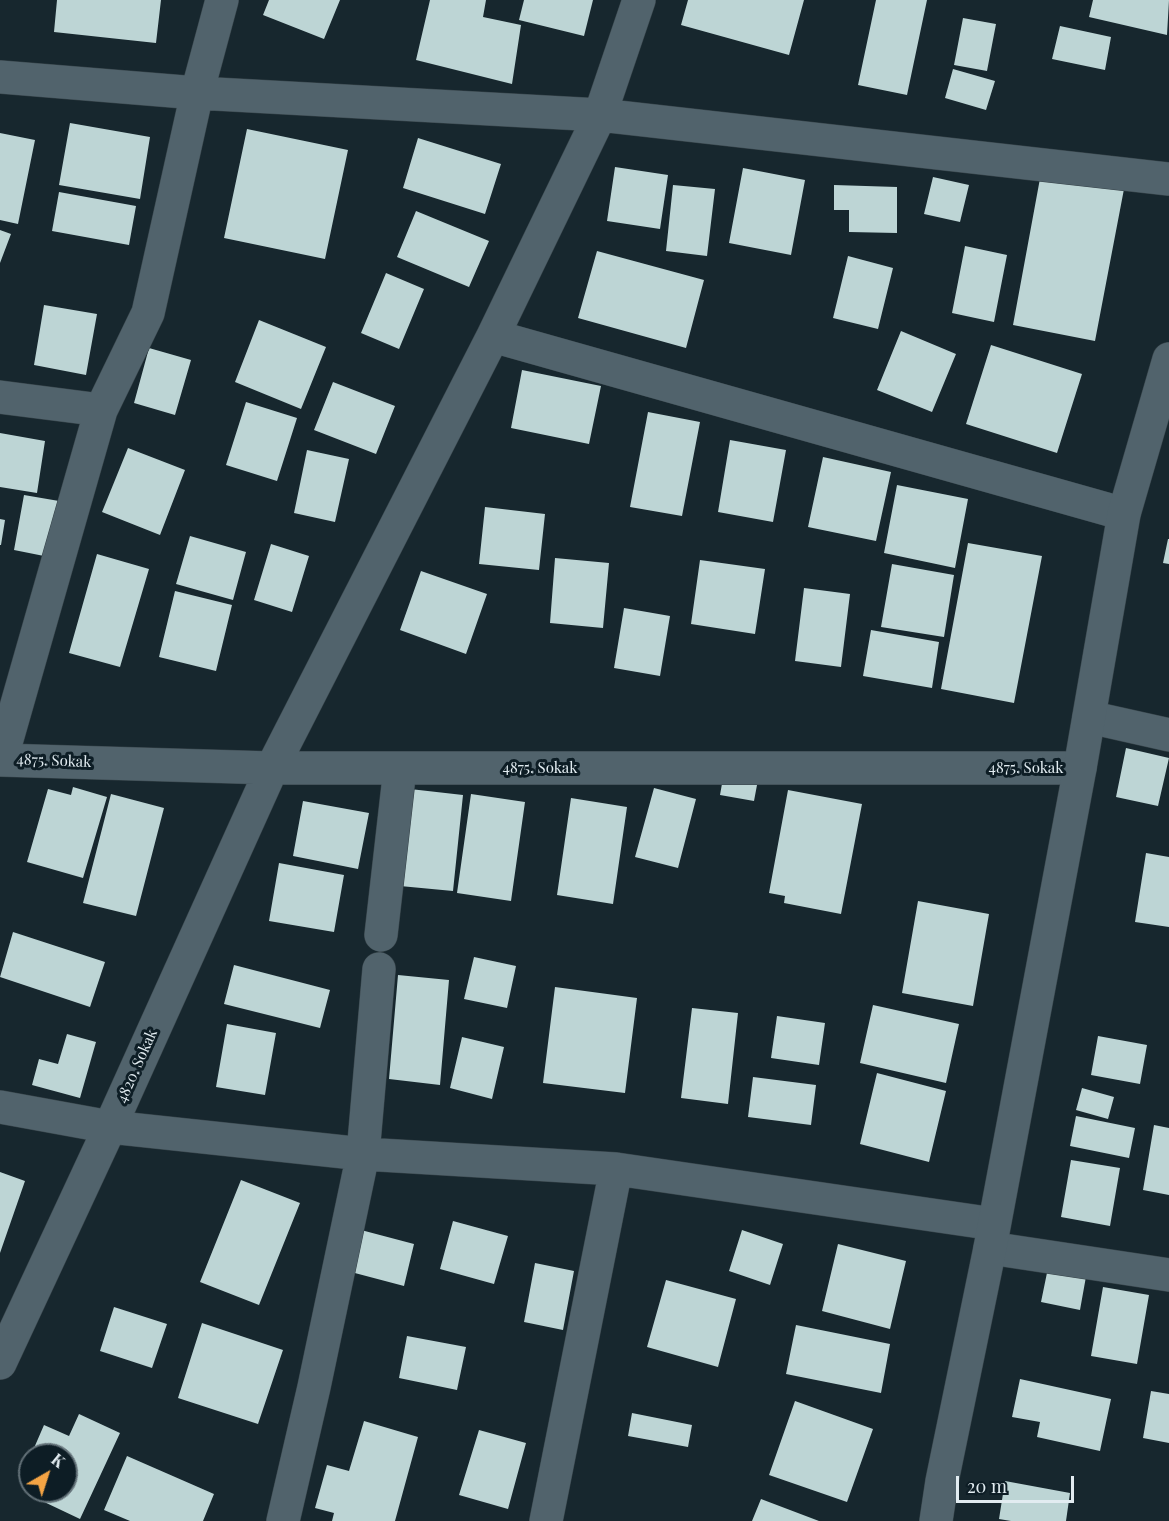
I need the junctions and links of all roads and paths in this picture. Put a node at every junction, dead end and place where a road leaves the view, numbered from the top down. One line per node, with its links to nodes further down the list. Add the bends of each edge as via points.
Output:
1 (222, 0): 4 (street)
2 (639, 0): 5 (street, 4820. Sokak)
3 (0, 77): 4 (street)
4 (197, 93): 5 (street); 10 (street, via 148,313)
5 (600, 115): 6 (street); 7 (street, 4820. Sokak)
6 (1169, 179)
7 (493, 336): 11 (street); 15 (street, 4820. Sokak)
8 (1169, 358): 11 (street)
9 (0, 398): 10 (street)
10 (101, 411): 14 (street)
11 (1124, 514): 12 (street)
12 (1089, 717): 13 (street); 17 (street)
13 (1169, 735)
14 (0, 760): 15 (street, 4875. Sokak)
15 (272, 768): 16 (street, 4875. Sokak); 21 (street, 4820. Sokak)
16 (400, 768): 17 (street, 4875. Sokak); 18 (street)
17 (1080, 768): 24 (street)
18 (381, 935)
19 (379, 969): 22 (street)
20 (0, 1107): 21 (street)
21 (110, 1127): 22 (street); 26 (street, 4820. Sokak)
22 (363, 1154): 23 (street); 27 (street)
23 (616, 1169): 24 (street); 28 (street)
24 (992, 1236): 25 (street); 29 (street)
25 (1169, 1275)
26 (0, 1363)
27 (283, 1521)
28 (546, 1521)
29 (936, 1521)

